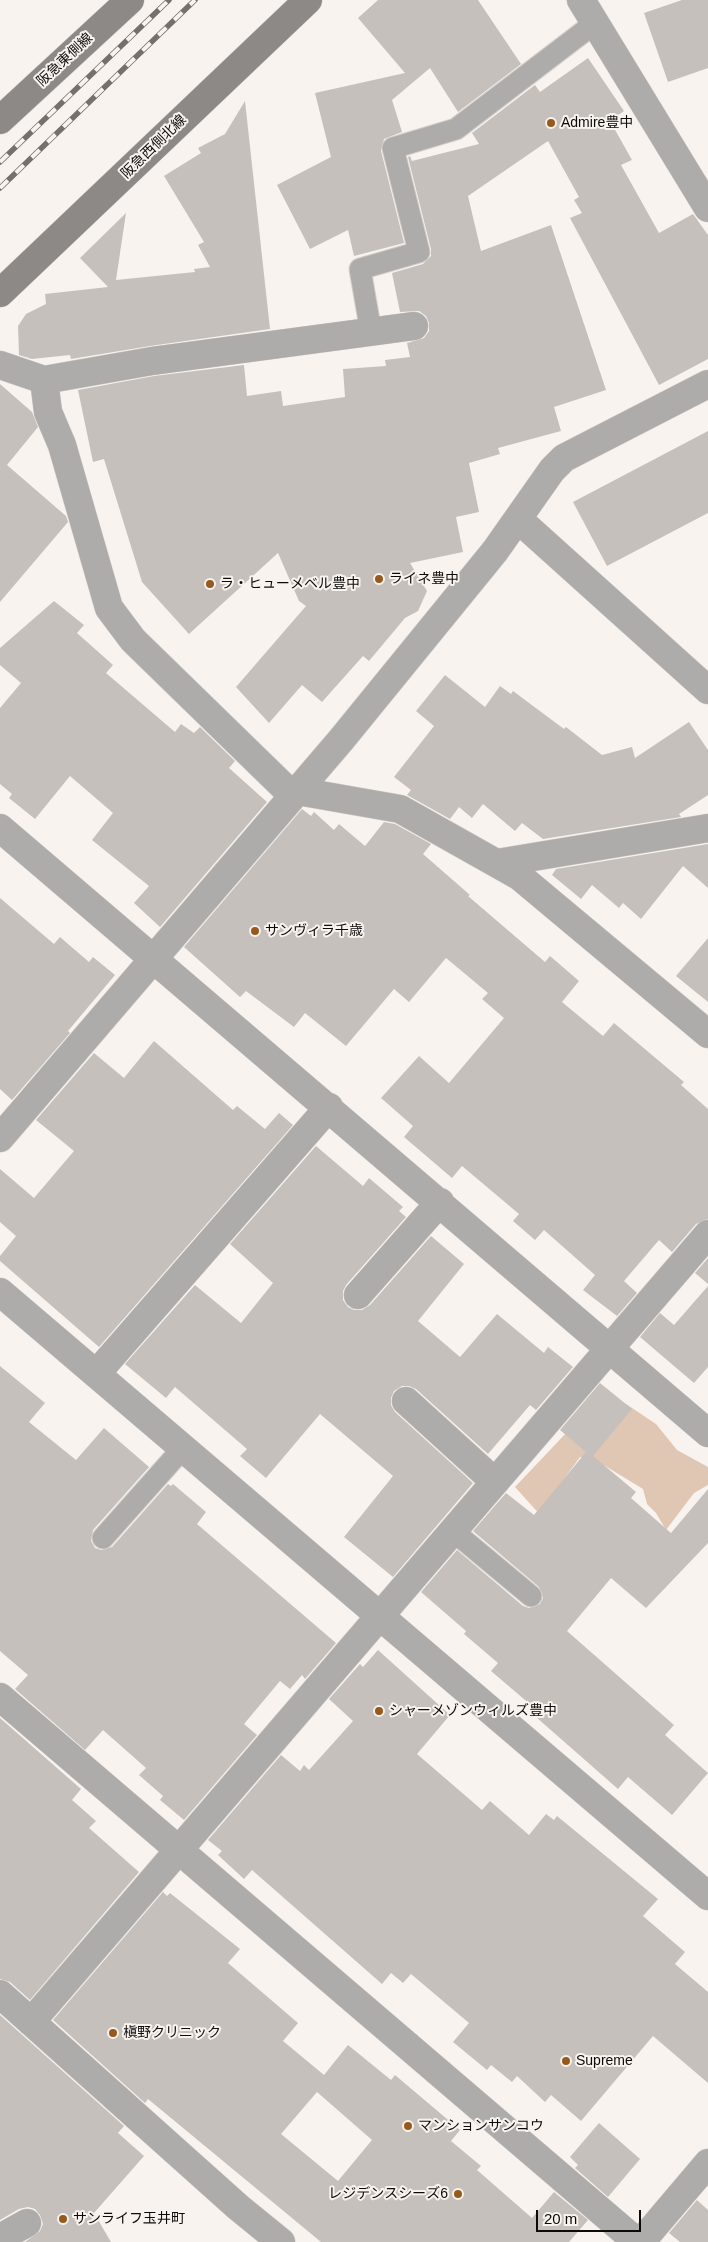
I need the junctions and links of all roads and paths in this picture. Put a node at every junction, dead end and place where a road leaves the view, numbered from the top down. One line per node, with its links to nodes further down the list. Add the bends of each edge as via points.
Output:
1 (308, 0): 7 (street, 阪急西側北線)
2 (581, 0): 4 (street)
3 (117, 4): 5 (street, 阪急東側線)
4 (595, 23): 6 (street); 9 (lane, via 456,129 393,148 419,252 360,269)
5 (0, 120)
6 (708, 208)
7 (0, 293)
8 (414, 326): 9 (street)
9 (371, 332): 11 (street, via 152,361)
10 (0, 365): 11 (street)
11 (44, 380): 15 (street, via 48,412 62,445 109,608 133,640 286,790)
12 (708, 384): 13 (street, via 564,458)
13 (518, 519): 14 (street); 15 (street)
14 (708, 690)
15 (297, 791): 18 (street, via 400,809); 19 (street)
16 (0, 828): 19 (street)
17 (708, 828): 18 (street)
18 (497, 863): 20 (street, via 519,876)
19 (154, 958): 21 (street); 22 (street)
20 (708, 1034)
21 (329, 1107): 23 (street); 28 (street)
22 (0, 1138)
23 (440, 1202): 26 (street); 27 (street)
24 (708, 1234): 27 (street)
25 (0, 1292): 28 (street)
26 (358, 1295)
27 (611, 1348): 30 (street); 32 (street)
28 (96, 1374): 31 (street)
29 (406, 1400): 32 (street)
30 (708, 1433)
31 (183, 1448): 34 (lane); 36 (street)
32 (495, 1482): 33 (street)
33 (453, 1531): 35 (lane); 36 (street)
34 (103, 1538)
35 (531, 1596)
36 (380, 1616): 38 (street); 39 (street)
37 (0, 1697): 38 (street)
38 (178, 1851): 41 (street); 46 (street)
39 (708, 1896)
40 (0, 1994): 41 (street)
41 (31, 2022): 45 (street)
42 (708, 2163): 47 (street)
43 (27, 2223): 44 (street)
44 (0, 2238)
45 (280, 2242)
46 (637, 2242)
47 (641, 2242)

